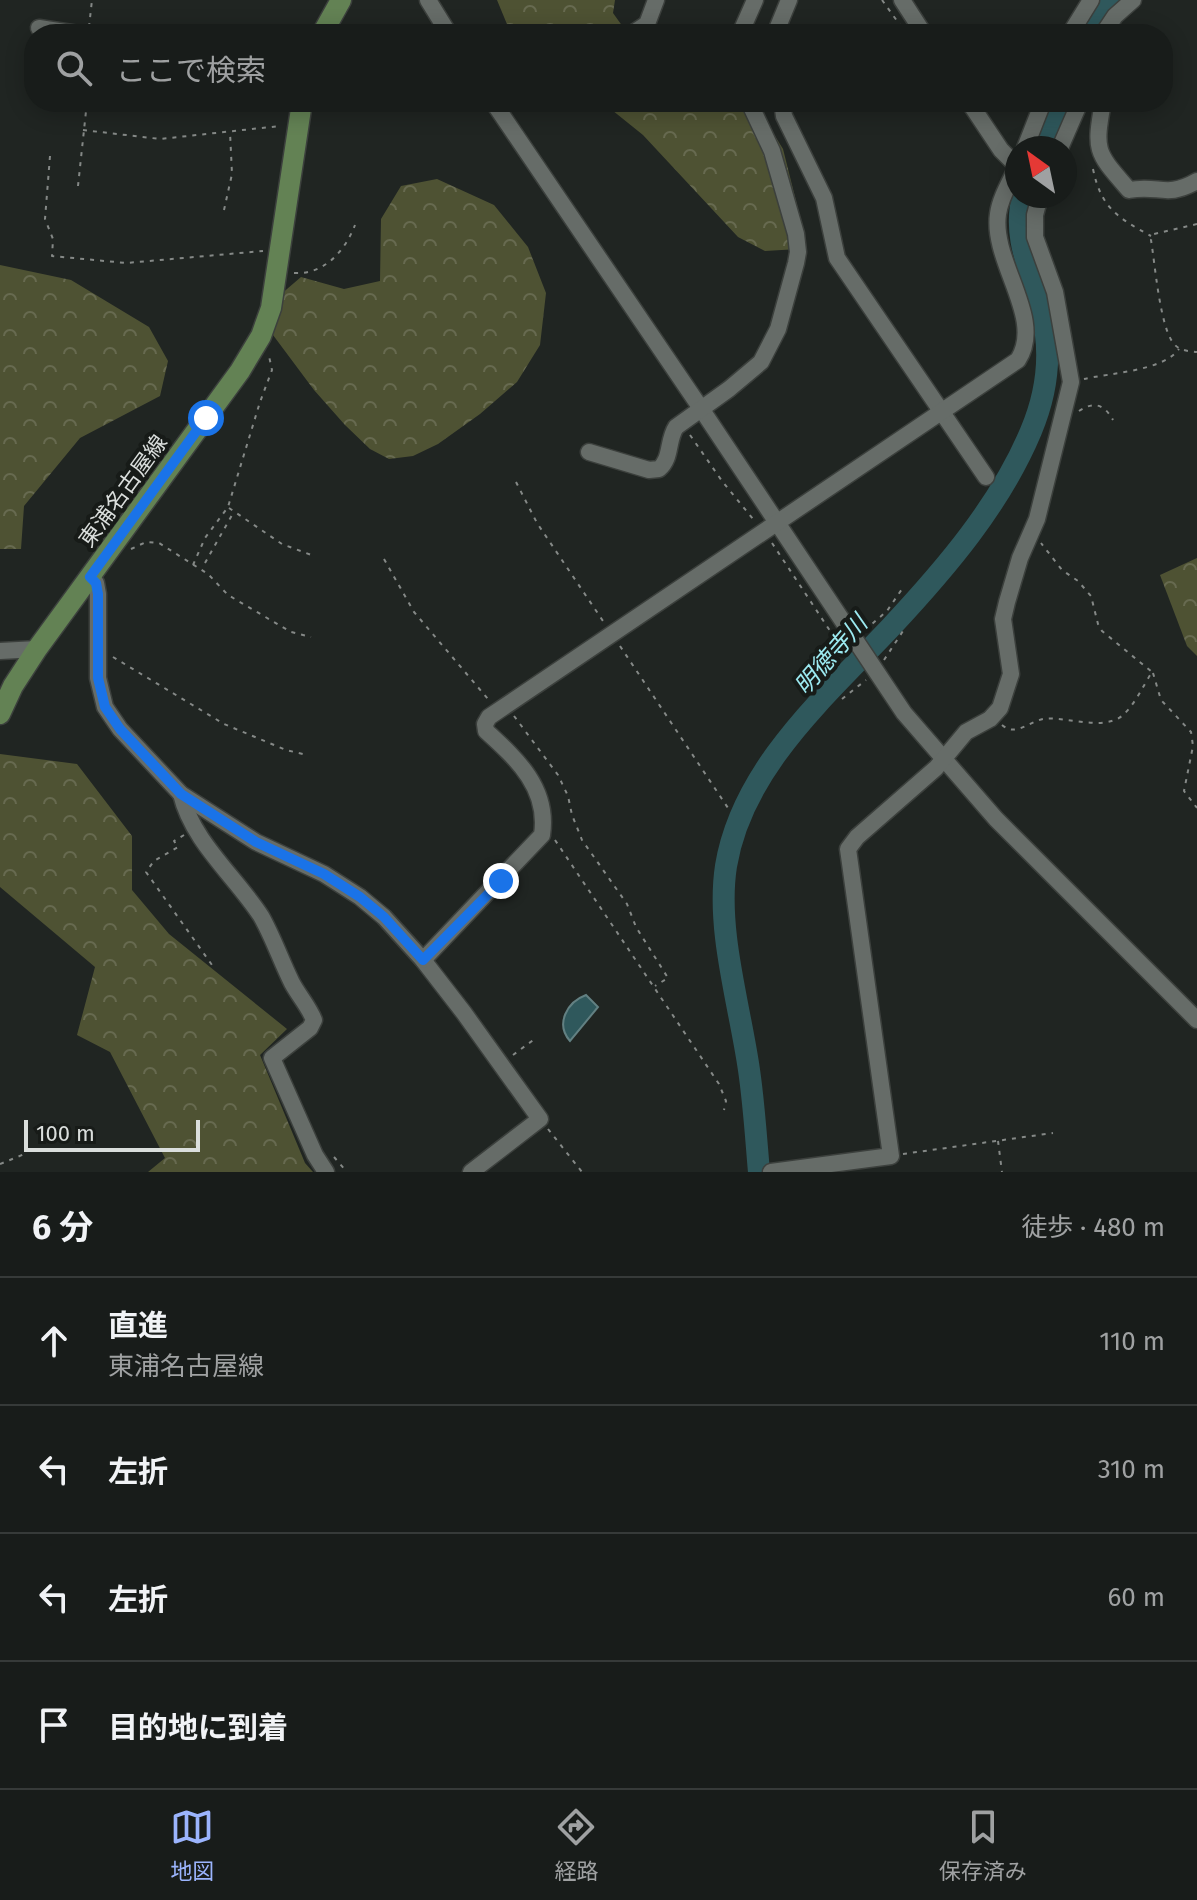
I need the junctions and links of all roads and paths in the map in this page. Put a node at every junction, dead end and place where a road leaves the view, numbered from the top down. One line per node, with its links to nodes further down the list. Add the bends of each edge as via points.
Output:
1 (92, 0): 11 (path)
2 (341, 0): 12 (main road)
3 (428, 0): 13 (street)
4 (656, 0): 14 (street)
5 (755, 0): 15 (street)
6 (789, 0): 16 (street)
7 (882, 0): 17 (path)
8 (902, 0): 18 (street)
9 (1091, 0): 19 (street)
10 (1133, 0): 20 (street)
11 (91, 24)
12 (328, 24)
13 (443, 24)
14 (647, 24)
15 (744, 24)
16 (779, 24)
17 (900, 24)
18 (918, 24)
19 (1076, 24)
20 (1110, 24)
21 (86, 112): 31 (path)
22 (300, 112): 30 (main road, 東浦名古屋線)
23 (500, 112): 50 (street)
24 (754, 112): 50 (street, via 772,151 798,252 768,351 753,371)
25 (783, 112): 51 (street, via 824,198 837,258)
26 (976, 112): 35 (street)
27 (1039, 112): 33 (street)
28 (1076, 112): 34 (street)
29 (1102, 112): 37 (street, via 1098,148 1129,190 1170,192)
30 (298, 126): 32 (path); 44 (main road, 東浦名古屋線)
31 (83, 130): 32 (path, via 160,139); 38 (path)
32 (230, 132): 41 (path, via 232,174)
33 (1030, 136)
34 (1065, 136)
35 (1005, 154)
36 (50, 156): 44 (path, via 45,219 53,239 52,256 126,263)
37 (1197, 181)
38 (78, 186)
39 (1005, 193): 51 (street, via 998,220 1003,255 1027,342 1008,369)
40 (1037, 208): 49 (street, via 1035,237 1055,292)
41 (224, 210)
42 (1197, 224): 47 (path, via 1154,234 1151,240 1166,325)
43 (355, 225): 45 (path, via 342,250 316,270)
44 (280, 250): 45 (main road, 東浦名古屋線)
45 (277, 271): 46 (main road, 東浦名古屋線, via 271,308)
46 (254, 347): 56 (path, via 268,355 272,370); 61 (main road, 東浦名古屋線)
47 (1179, 348): 48 (path); 49 (path, via 1140,370)
48 (1197, 352)
49 (1071, 382): 53 (street)
50 (702, 410): 54 (street, via 676,427 668,458 659,469); 58 (street)
51 (941, 413): 55 (street); 58 (street)
52 (1113, 420): 53 (path, via 1102,406 1090,404)
53 (1062, 421): 59 (street)
54 (589, 452)
55 (986, 477)
56 (228, 507): 57 (path); 64 (path)
57 (233, 513): 60 (path, via 282,544); 63 (path)
58 (776, 522): 71 (street); 75 (street, via 904,713)
59 (1029, 537): 70 (path, via 1086,590 1102,631); 73 (street, via 1003,619 1011,674)
60 (314, 556)
61 (105, 558): 64 (path, via 152,542); 65 (main road, 東浦名古屋線)
62 (384, 559): 71 (path, via 414,612)
63 (205, 563)
64 (193, 565): 66 (path, via 228,595 291,632)
65 (90, 577): 67 (street, via 98,594); 68 (main road, 東浦名古屋線)
66 (311, 637)
67 (98, 648): 74 (path, via 224,724); 76 (street, via 99,687 110,717)
68 (37, 649): 69 (street); 72 (main road, 東浦名古屋線)
69 (0, 651)
70 (1152, 672): 73 (path, via 1115,720 1043,719 1015,730 1006,729); 77 (path, via 1161,700 1191,732 1184,791)
71 (500, 708): 79 (street, via 485,724 486,731 535,787 542,801); 82 (path, via 558,775 582,840 623,897 668,978)
72 (0, 714)
73 (993, 715): 75 (street, via 966,732)
74 (303, 754)
75 (942, 760): 83 (street); 92 (street, via 848,849)
76 (181, 794): 78 (street); 80 (street, via 360,897)
77 (1197, 808)
78 (196, 828): 81 (path, via 174,841 178,847 146,872); 94 (street, via 261,917 314,1020 272,1058)
79 (543, 829): 80 (street, via 534,846); 82 (path)
80 (423, 960): 85 (street)
81 (212, 965)
82 (654, 986): 86 (path, via 719,1084)
83 (1197, 1020)
84 (536, 1038): 85 (path)
85 (502, 1063): 87 (street)
86 (724, 1110)
87 (540, 1119): 96 (street); 97 (path)
88 (1053, 1133): 89 (path)
89 (998, 1141): 92 (path); 99 (path)
90 (329, 1151): 95 (path)
91 (27, 1153): 93 (path)
92 (891, 1156): 98 (street)
93 (0, 1164)
94 (326, 1172)
95 (347, 1172)
96 (471, 1172)
97 (582, 1172)
98 (771, 1172)
99 (1002, 1172)

